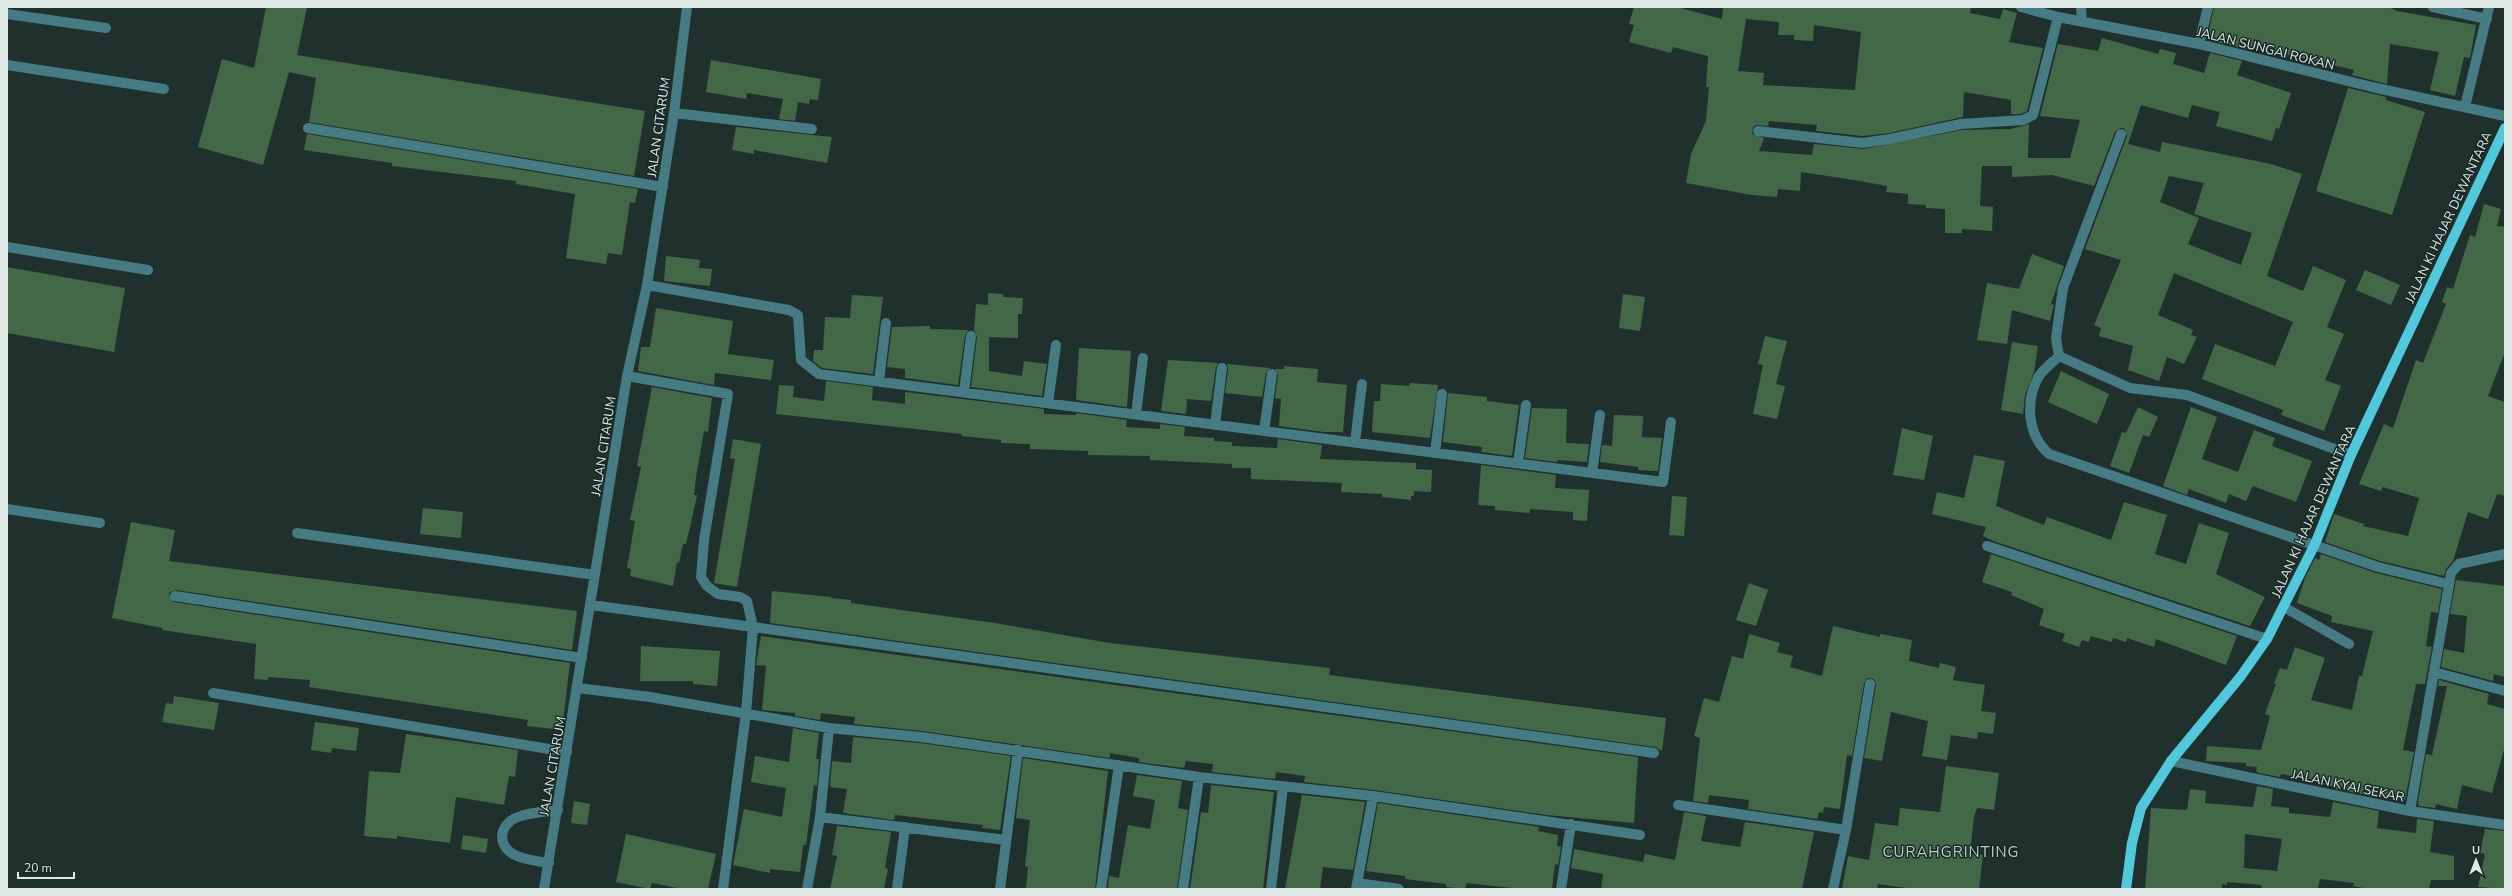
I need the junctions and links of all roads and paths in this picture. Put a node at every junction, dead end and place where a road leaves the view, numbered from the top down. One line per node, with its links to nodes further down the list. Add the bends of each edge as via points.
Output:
1 (687, 7): 16 (street, JALAN CITARUM)
2 (2021, 7): 8 (street, JALAN SUNGAI ROKAN)
3 (2081, 7): 10 (street)
4 (2208, 7): 12 (street)
5 (2433, 7): 9 (street)
6 (2489, 7): 9 (street)
7 (7, 14): 11 (street)
8 (2058, 17): 10 (street, JALAN SUNGAI ROKAN); 21 (street, via 2033,114 2023,120 1961,124 1862,143)
9 (2487, 19): 15 (street)
10 (2082, 21): 12 (street, JALAN SUNGAI ROKAN)
11 (106, 28)
12 (2199, 44): 15 (street, JALAN SUNGAI ROKAN)
13 (7, 65): 14 (street)
14 (164, 89)
15 (2465, 107): 17 (street, JALAN SUNGAI ROKAN)
16 (674, 113): 20 (street); 23 (street, JALAN CITARUM)
17 (2505, 116)
18 (308, 128): 23 (street)
19 (2505, 128): 48 (main road, JALAN KI HAJAR DEWANTARA)
20 (812, 129)
21 (1758, 131)
22 (2121, 134): 30 (street, via 2063,288 2056,338)
23 (663, 187): 26 (street, JALAN CITARUM)
24 (7, 247): 25 (street)
25 (148, 270)
26 (647, 285): 34 (street, JALAN CITARUM); 35 (street, via 789,310 798,315 800,360 806,366 819,374)
27 (886, 323): 35 (street)
28 (971, 336): 37 (street)
29 (1056, 345): 39 (street)
30 (2059, 356): 48 (street, via 2130,388 2187,395); 54 (street, via 2040,376 2030,409 2038,445 2049,454)
31 (1143, 358): 41 (street)
32 (1222, 368): 44 (street)
33 (1272, 374): 45 (street)
34 (627, 376): 57 (street, JALAN CITARUM); 62 (street, via 728,394 704,540 701,577 707,586 718,594 740,597 747,601)
35 (879, 382): 37 (street)
36 (1362, 384): 46 (street)
37 (964, 392): 39 (street)
38 (1442, 394): 47 (street)
39 (1048, 403): 41 (street)
40 (1526, 405): 49 (street)
41 (1136, 414): 44 (street)
42 (1600, 415): 50 (street)
43 (1671, 422): 50 (street, via 1663,482)
44 (1215, 425): 45 (street)
45 (1264, 431): 46 (street)
46 (1354, 442): 47 (street)
47 (1435, 453): 49 (street)
48 (2351, 456): 54 (main road, JALAN KI HAJAR DEWANTARA)
49 (1518, 463): 50 (street)
50 (1592, 473)
51 (7, 509): 52 (street)
52 (100, 523)
53 (297, 533): 57 (street)
54 (2315, 544): 58 (street, via 2378,567); 61 (main road, JALAN KI HAJAR DEWANTARA)
55 (1987, 546): 63 (street)
56 (2505, 554): 58 (street, JALAN KYAI SEKAR, via 2458,564 2451,573)
57 (595, 575): 60 (street, JALAN CITARUM)
58 (2448, 584): 66 (street, JALAN KYAI SEKAR)
59 (175, 596): 65 (street)
60 (591, 605): 62 (street); 65 (street, JALAN CITARUM)
61 (2284, 607): 63 (main road, JALAN KI HAJAR DEWANTARA); 64 (street)
62 (753, 627): 71 (street); 75 (street)
63 (2267, 639): 76 (main road, JALAN KI HAJAR DEWANTARA, via 2241,676)
64 (2349, 644)
65 (582, 658): 68 (street, JALAN CITARUM)
66 (2434, 672): 69 (street); 83 (street, JALAN KYAI SEKAR)
67 (1870, 684): 88 (street)
68 (578, 688): 71 (street); 74 (street, JALAN CITARUM)
69 (2505, 691)
70 (213, 693): 74 (street)
71 (746, 713): 72 (street); 94 (street)
72 (829, 728): 73 (street); 84 (street)
73 (1018, 750): 77 (street); 90 (street)
74 (567, 752): 82 (street, JALAN CITARUM)
75 (1654, 753)
76 (2171, 761): 83 (street, JALAN KYAI SEKAR); 104 (main road, JALAN KI HAJAR DEWANTARA, via 2141,808 2132,843)
77 (1119, 765): 78 (street); 98 (street)
78 (1199, 777): 79 (street); 99 (street)
79 (1283, 787): 80 (street); 100 (street)
80 (1373, 796): 85 (street); 92 (street)
81 (1678, 805): 88 (street)
82 (558, 810): 91 (street, JALAN CITARUM); 91 (street, via 520,816 510,821 502,830 503,842 512,854)
83 (2410, 811): 86 (street)
84 (820, 817): 87 (street); 95 (street)
85 (1571, 824): 89 (street); 102 (street)
86 (2505, 825)
87 (905, 827): 90 (street); 96 (street)
88 (1846, 830): 103 (street)
89 (1640, 835)
90 (1006, 840): 97 (street)
91 (549, 863): 93 (street, JALAN CITARUM)
92 (1356, 886): 101 (street)
93 (544, 889)
94 (723, 889)
95 (807, 889)
96 (897, 889)
97 (1000, 889)
98 (1101, 889)
99 (1183, 889)
100 (1272, 889)
101 (1399, 889)
102 (1561, 889)
103 (1833, 889)
104 (2126, 889)

